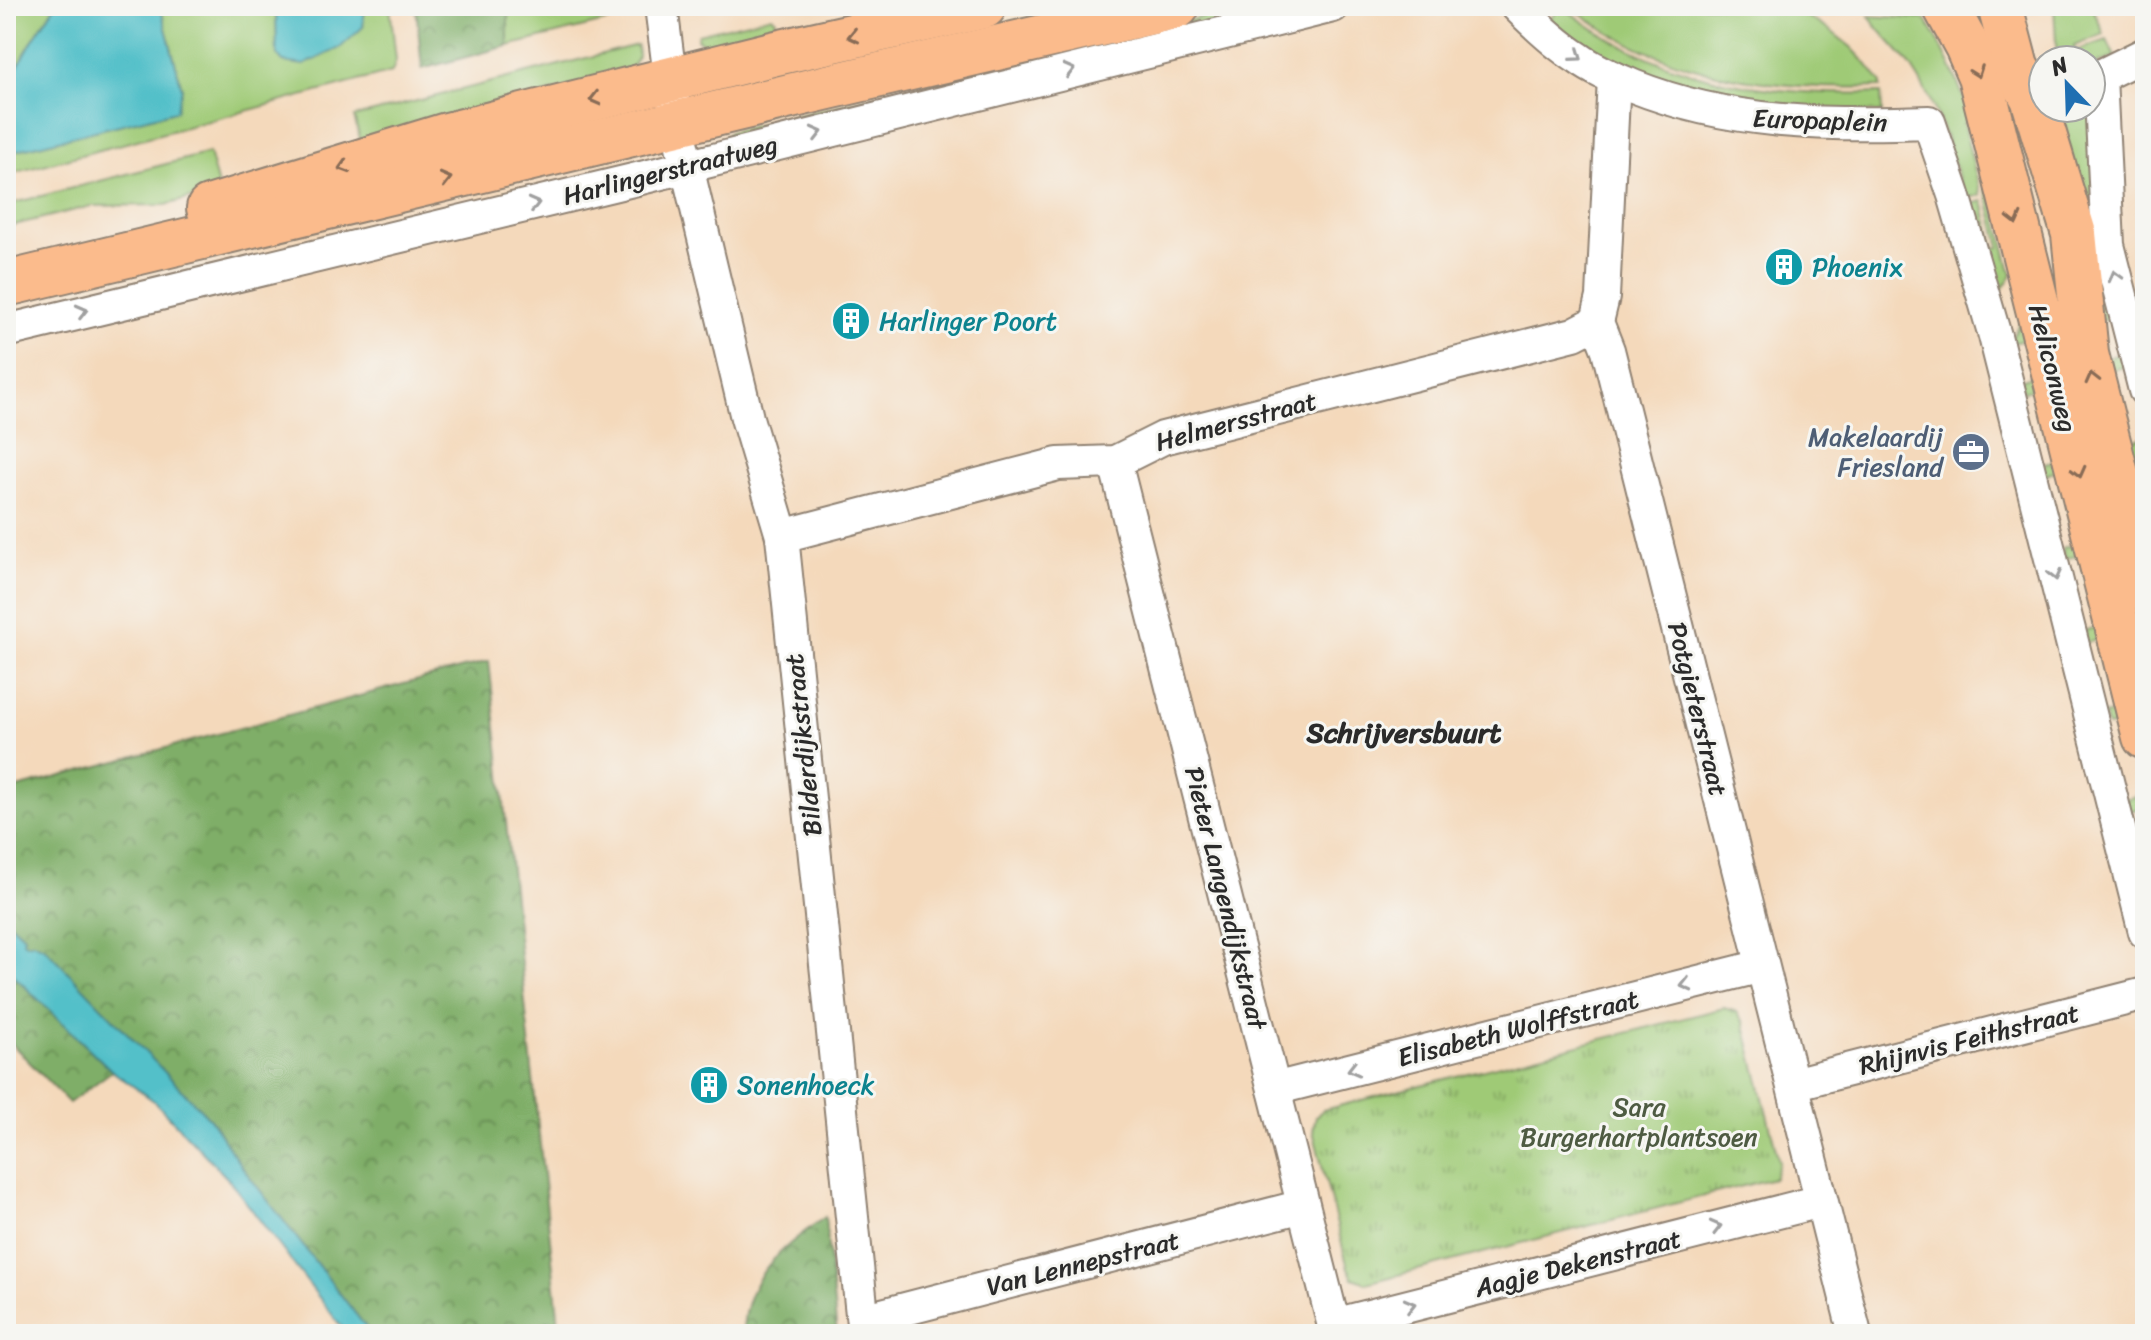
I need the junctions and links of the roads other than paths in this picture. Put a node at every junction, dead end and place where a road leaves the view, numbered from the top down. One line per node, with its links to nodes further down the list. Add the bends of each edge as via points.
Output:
1 (661, 6): 12 (street, Bilderdijkstraat)
2 (984, 6): 12 (main road, one-way to 12)
3 (1177, 6): 14 (main road, Harlingerstraatweg)
4 (1333, 6): 16 (street, Harlingerstraatweg, one-way to 4)
5 (1517, 6): 11 (street, Europaplein, one-way to 11, via 1578,59)
6 (1945, 6): 18 (main road, Heliconweg, one-way to 18, via 1980,76)
7 (2000, 6): 13 (main road, Heliconweg, via 2016,67)
8 (2024, 6): 9 (main road, Heliconweg)
9 (2032, 44)
10 (2145, 54): 23 (street, one-way to 10, via 2108,245 2100,76)
11 (1614, 78): 20 (street, Potgieterstraat, via 1603,297); 22 (street, Europaplein, via 1745,118 1846,125 1929,122)
12 (671, 81): 14 (street, Bilderdijkstraat); 17 (main road, one-way to 17, via 447,135 153,226)
13 (2027, 87)
14 (677, 123): 16 (street, Bilderdijkstraat); 19 (main road, Harlingerstraatweg, one-way to 14)
15 (2041, 124): 26 (main road, Heliconweg, one-way to 15, via 2086,354 2074,234)
16 (687, 166): 21 (street, Harlingerstraatweg, one-way to 16); 25 (street, Bilderdijkstraat, via 747,418)
17 (6, 263)
18 (2029, 275): 22 (street); 27 (main road, Heliconweg, one-way to 27)
19 (6, 284)
20 (1597, 322): 24 (street, Helmersstraat, via 1574,334 1163,438); 29 (street, Potgieterstraat)
21 (6, 331)
22 (1995, 336): 28 (street, Heliconweg, one-way to 28)
23 (2145, 390)
24 (1115, 462): 25 (street, Helmersstraat, via 1058,464); 32 (street, Pieter Langendijkstraat)
25 (782, 536): 35 (street, Bilderdijkstraat)
26 (2145, 589)
27 (2145, 737)
28 (2145, 932)
29 (1762, 966): 31 (street, Potgieterstraat); 32 (street, Elisabeth Wolffstraat, one-way to 32)
30 (2145, 994): 31 (street, Rhijnvis Feithstraat)
31 (1793, 1084): 33 (street, Potgieterstraat)
32 (1274, 1089): 34 (street, Pieter Langendijkstraat)
33 (1821, 1201): 36 (street, Aagje Dekenstraat, one-way to 33); 37 (street, Potgieterstraat)
34 (1303, 1206): 35 (street, Van Lennepstraat); 36 (street, Pieter Langendijkstraat)
35 (864, 1327)
36 (1335, 1329)
37 (1855, 1334)

